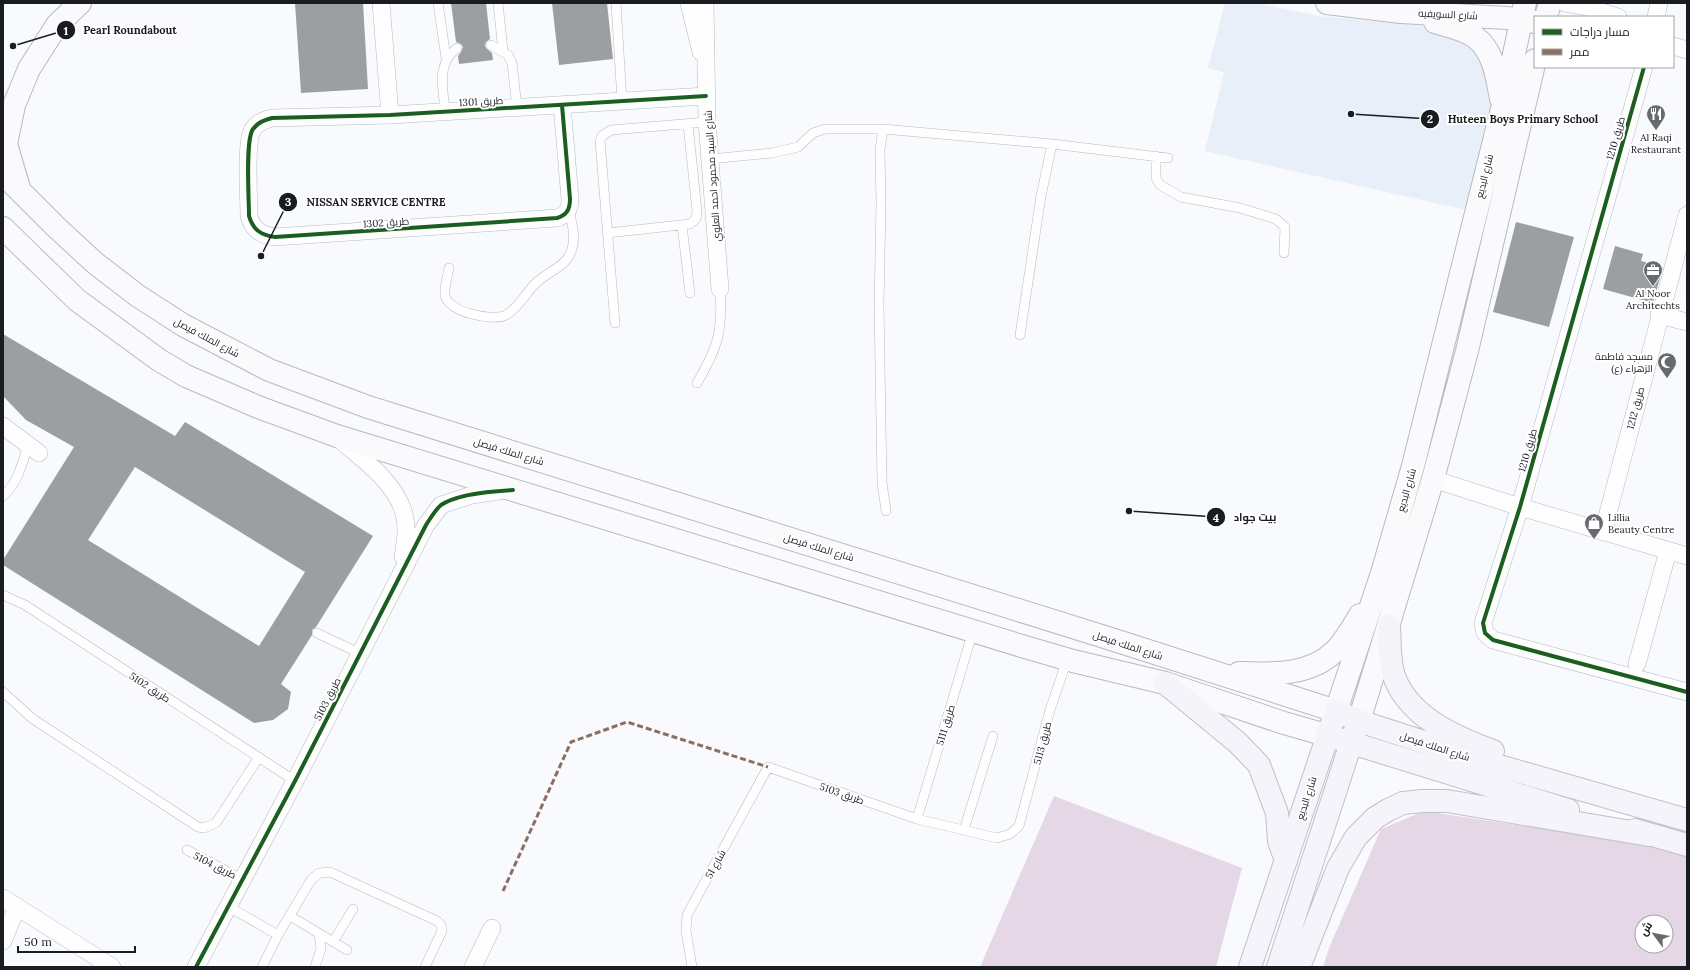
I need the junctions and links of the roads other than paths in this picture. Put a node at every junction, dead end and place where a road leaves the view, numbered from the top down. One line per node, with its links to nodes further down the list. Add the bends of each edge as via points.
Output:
1 (80, 3): 43 (main road, via 57,25 29,69 14,105 6,144)
2 (381, 3): 32 (street)
3 (438, 3): 22 (lane)
4 (498, 3): 21 (lane)
5 (616, 3): 27 (lane)
6 (689, 3): 23 (street, شارع السيد محمود احمد العلوي, via 695,32)
7 (705, 3): 23 (street, شارع السيد محمود احمد العلوي)
8 (1327, 3): 12 (main road, شارع السويفيه)
9 (1550, 3): 14 (main road)
10 (1565, 3): 15 (street)
11 (1659, 3): 16 (street)
12 (1401, 12): 13 (main road, شارع السويفيه, via 1507,18); 29 (main road, via 1462,30 1475,37 1490,57)
13 (1527, 15): 29 (main road, شارع البديع)
14 (1546, 16)
15 (1615, 16)
16 (1656, 16)
17 (491, 45): 21 (lane)
18 (1674, 46): 20 (street)
19 (457, 48): 22 (lane)
20 (1687, 50)
21 (503, 51): 30 (lane, via 512,63)
22 (446, 58): 31 (lane, via 442,74)
23 (706, 63): 26 (street, شارع السيد محمود احمد العلوي)
24 (1534, 64): 61 (main road, via 1467,351)
25 (1644, 68): 64 (street, طريق 1210)
26 (706, 96): 27 (street, طريق 1301); 33 (street, شارع السيد محمود احمد العلوي)
27 (622, 101): 28 (street, طريق 1301)
28 (562, 105): 30 (street, طريق 1301); 44 (street)
29 (1502, 105): 70 (main road, شارع البديع, via 1413,466)
30 (517, 107): 31 (street, طريق 1301)
31 (445, 110): 32 (street, طريق 1301)
32 (390, 115): 34 (street, طريق 1301, via 272,118)
33 (707, 122): 35 (lane); 40 (street, شارع السيد محمود احمد العلوي)
34 (258, 124): 44 (street, طريق 1302, via 253,128 249,141 249,216 252,225 266,236 557,218 562,217)
35 (688, 124): 46 (lane, via 697,215 694,222); 48 (lane, via 611,130 602,136 600,146)
36 (883, 129): 37 (lane); 40 (lane, via 825,129 813,133 798,147 778,152); 65 (lane, via 880,150 880,306 882,482)
37 (1052, 144): 38 (lane); 56 (lane, via 1041,196)
38 (1156, 156): 39 (lane); 49 (lane, via 1158,182 1181,197 1240,208 1276,219 1284,227)
39 (1168, 158)
40 (710, 159): 51 (street, شارع السيد محمود احمد العلوي)
41 (3, 163): 43 (main road)
42 (3, 174): 43 (main road, شارع الملك فيصل)
43 (19, 188): 78 (main road, شارع الملك فيصل, via 95,263 138,296 183,325 268,370 368,407)
44 (569, 209): 50 (lane, via 574,235 570,255 537,282 515,308 505,315 496,319 457,309 449,304 445,295)
45 (1687, 215): 53 (street, طريق 1212)
46 (682, 225): 48 (lane); 52 (lane)
47 (5, 232): 59 (main road, via 77,300 159,360 186,376 258,407)
48 (607, 233): 55 (lane)
49 (1284, 253)
50 (450, 268)
51 (720, 289): 57 (lane, via 722,312 718,339)
52 (690, 293)
53 (1660, 315): 54 (street); 66 (street, طريق 1212)
54 (1687, 322)
55 (615, 323)
56 (1020, 335)
57 (697, 384)
58 (3, 426): 60 (street)
59 (336, 436): 62 (main road); 69 (street, طريق 5103, via 395,492 404,514 406,539)
60 (33, 449): 63 (lane, via 19,475)
61 (1433, 479): 64 (street); 72 (main road)
62 (514, 490): 69 (street, طريق 5103, via 486,492 441,505 416,542); 73 (main road)
63 (3, 496)
64 (1520, 507): 66 (street); 81 (street, طريق 1210, via 1483,623 1485,633 1493,640)
65 (886, 511)
66 (1603, 532): 67 (street)
67 (1668, 550): 68 (street); 77 (street)
68 (1687, 556)
69 (399, 579): 75 (street, طريق 5103)
70 (1376, 591): 78 (main road, via 1335,651 1310,668 1281,674); 82 (main road, شارع البديع)
71 (3, 595): 87 (lane, طريق 5102, via 24,605)
72 (1389, 625): 83 (main road); 90 (main road, via 1393,673 1405,696 1432,723 1476,745)
73 (973, 631): 76 (main road); 91 (lane, طريق 5111)
74 (317, 633): 75 (lane)
75 (359, 653): 89 (street, طريق 5103)
76 (1066, 660): 79 (main road); 93 (lane, طريق 5113)
77 (1637, 664)
78 (1212, 673): 82 (main road, شارع الملك فيصل)
79 (1165, 683): 84 (main road); 98 (main road, via 1238,742 1259,765 1276,813 1278,841)
80 (3, 692): 87 (lane, via 32,719 198,827 204,828 216,823)
81 (1687, 692)
82 (1336, 711): 83 (main road, شارع الملك فيصل); 84 (main road, شارع البديع)
83 (1358, 721): 86 (main road); 90 (main road, شارع الملك فيصل)
84 (1326, 735): 86 (main road); 98 (main road, شارع البديع)
85 (993, 736): 94 (lane)
86 (1350, 744): 95 (main road); 118 (main road)
87 (258, 757): 89 (lane, طريق 5102)
88 (768, 767): 91 (lane, طريق 5103); 116 (lane, شارع 51, via 687,915 686,932)
89 (295, 781): 99 (street, طريق 5103)
90 (1657, 813): 92 (main road, شارع الملك فيصل)
91 (916, 819): 94 (lane, طريق 5103)
92 (1687, 820)
93 (1019, 826): 94 (lane, طريق 5103, via 1010,834 997,838)
94 (964, 830)
95 (1649, 835): 96 (main road); 119 (main road, via 1447,801 1403,804 1376,818 1356,837 1338,868)
96 (1687, 845)
97 (187, 850): 99 (lane, طريق 5104)
98 (1286, 861): 117 (main road, شارع البديع)
99 (243, 880): 101 (street, طريق 5103)
100 (10, 903): 107 (street); 110 (street)
101 (228, 907): 106 (lane); 111 (street, طريق 5103)
102 (354, 909): 108 (lane)
103 (290, 916): 105 (lane); 106 (lane); 114 (lane, via 315,876 324,872 335,873 437,921 442,931)
104 (492, 928): 115 (street)
105 (319, 934): 108 (lane); 113 (lane, via 321,949)
106 (278, 935): 112 (lane)
107 (3, 941)
108 (333, 942): 109 (lane)
109 (347, 950)
110 (112, 967)
111 (196, 967)
112 (262, 967)
113 (315, 967)
114 (426, 967)
115 (473, 967)
116 (692, 967)
117 (1250, 967)
118 (1278, 967)
119 (1299, 967)

